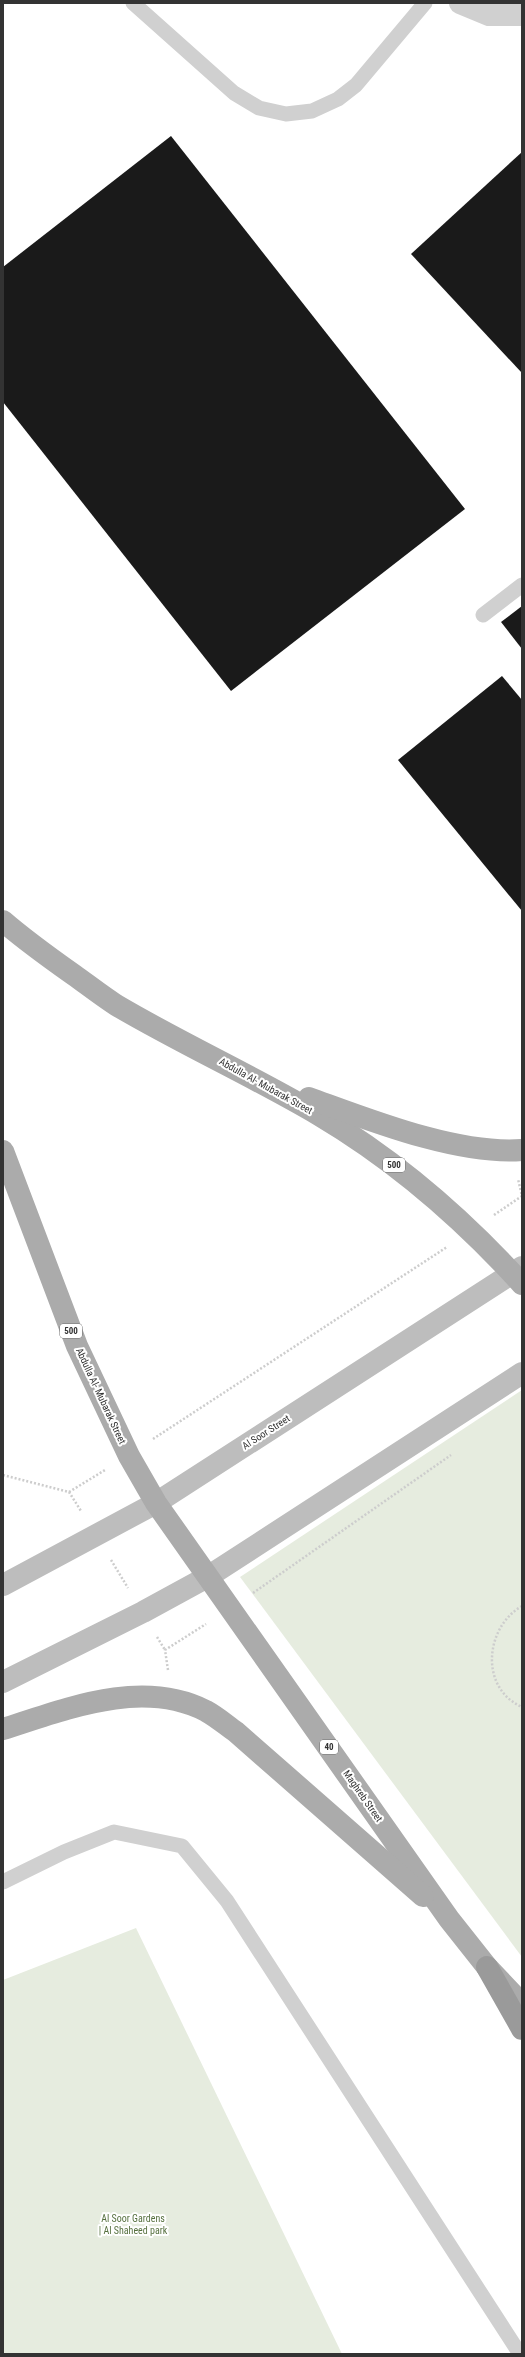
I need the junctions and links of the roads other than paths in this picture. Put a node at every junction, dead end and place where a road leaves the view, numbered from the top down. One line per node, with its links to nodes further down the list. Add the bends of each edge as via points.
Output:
1 (133, 3): 2 (lane, via 234,93 259,108 286,114 312,111 338,99 356,85)
2 (425, 3)
3 (460, 3): 4 (street, via 489,15)
4 (520, 16)
5 (522, 585): 6 (lane)
6 (483, 615)
7 (3, 921): 8 (main road, Abdulla Al- Mubarak Street / 500, via 115,1005)
8 (257, 1080): 9 (main road, via 379,1123 462,1146); 11 (main road, Abdulla Al- Mubarak Street / 500, via 365,1145 432,1196)
9 (522, 1150)
10 (3, 1151): 13 (main road, Abdulla Al- Mubarak Street / 500, via 77,1346 129,1456)
11 (519, 1275): 13 (main road, Al Soor Street)
12 (522, 1373): 14 (main road)
13 (156, 1503): 14 (main road, Maghreb Street / 40); 15 (main road, Al Soor Street)
14 (209, 1576): 16 (main road); 19 (main road, Maghreb Street / 40)
15 (3, 1585)
16 (3, 1682)
17 (3, 1729): 19 (main road, via 99,1702 138,1697 173,1700 206,1711 236,1732)
18 (3, 1882): 23 (lane, via 64,1852 114,1832 182,1846 227,1901)
19 (449, 1919): 20 (main road, Maghreb Street / 40)
20 (487, 1967): 21 (main road, Maghreb Street / 40); 22 (highway)
21 (522, 2004)
22 (522, 2029)
23 (520, 2354)

